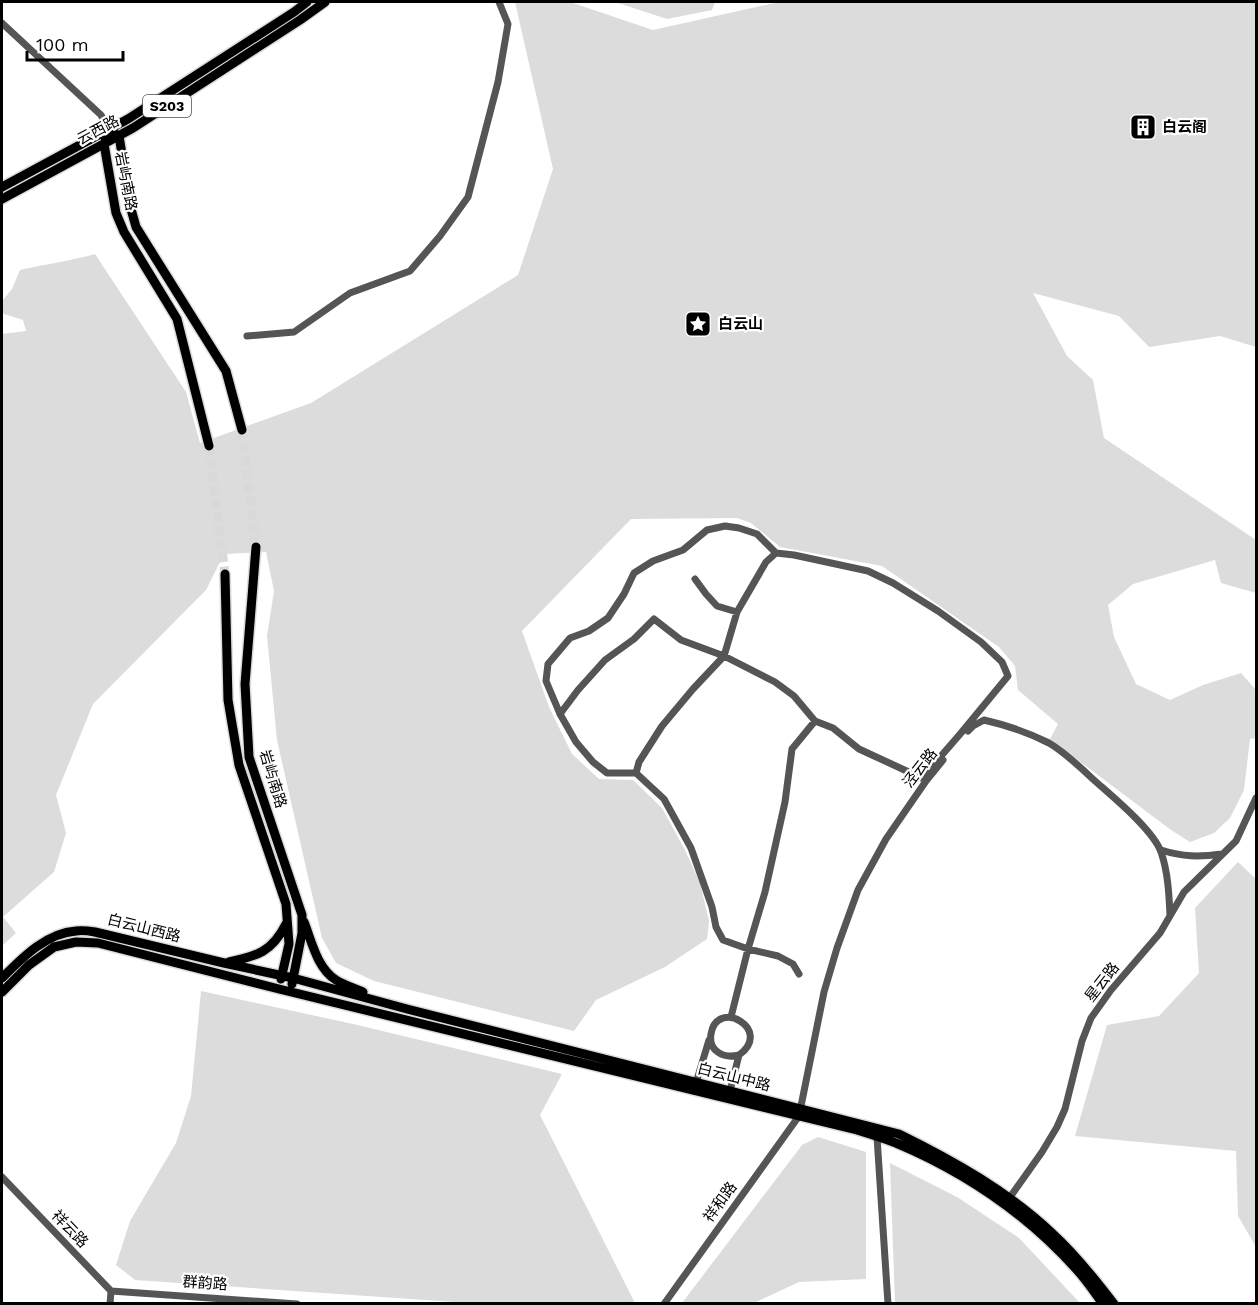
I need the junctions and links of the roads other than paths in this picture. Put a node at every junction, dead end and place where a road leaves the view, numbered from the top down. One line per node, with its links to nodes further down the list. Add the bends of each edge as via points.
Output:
1 (308, 2): 5 (main road, 云西路 / S203)
2 (325, 2): 6 (main road, 云西路 / S203)
3 (499, 2): 10 (street, via 508,24 498,82 468,197 440,236 410,271 350,293 294,332)
4 (2, 23): 5 (street, via 101,115)
5 (109, 130): 6 (main road, 岩屿南路); 7 (main road, 岩屿南路); 8 (main road, 云西路 / S203)
6 (119, 136): 7 (main road, 云西路 / S203); 11 (main road, 岩屿南路, via 136,227 226,370)
7 (104, 144): 9 (main road, 云西路 / S203); 12 (main road, 岩屿南路, via 116,213 177,319)
8 (2, 187)
9 (2, 199)
10 (247, 336)
11 (242, 430)
12 (209, 446)
13 (256, 547): 26 (main road, 岩屿南路, via 245,684 249,757)
14 (776, 553): 17 (street, via 766,561); 19 (street, via 757,534 725,526 707,530 683,550 634,573 608,618 589,632 570,638 549,664 546,681); 22 (street, via 868,571 893,583 981,642 1002,662 1008,676)
15 (225, 574): 28 (main road, 岩屿南路, via 228,699 234,741 286,904)
16 (695, 579): 17 (street, via 717,606)
17 (737, 612): 18 (street)
18 (724, 656): 19 (street, via 681,640 654,619 605,660); 20 (street, via 775,682 794,696); 21 (street, via 662,726)
19 (560, 714): 21 (street, via 576,742 607,773)
20 (815, 721): 22 (street, via 833,728 859,748); 29 (street, via 792,749 785,802)
21 (636, 773): 29 (street, via 664,799 691,848 723,940)
22 (924, 779): 24 (street, 泾云路, via 973,726 984,720 1007,726 1050,744 1069,758 1124,807); 44 (street, 泾云路, via 858,890 824,992)
23 (1257, 798): 25 (street, 星云路, via 1236,841)
24 (1161, 850): 25 (street, via 1202,857); 27 (street, 泾云路)
25 (1222, 854): 27 (street, 星云路, via 1184,892)
26 (302, 915): 34 (main road, 岩屿南路); 38 (main road, via 326,972 344,984)
27 (1170, 915): 47 (street, 星云路, via 1160,933 1091,1018 1065,1109 1042,1152)
28 (288, 922): 30 (main road, via 264,952); 32 (main road, 岩屿南路, via 289,944)
29 (748, 949): 31 (street, via 778,956 793,964); 39 (street)
30 (224, 963): 32 (main road, 白云山西路); 33 (main road, 白云山西路, via 78,930 43,942)
31 (799, 974)
32 (282, 975): 34 (main road, 白云山西路); 35 (main road, 岩屿南路)
33 (2, 978)
34 (293, 978): 37 (main road, 岩屿南路); 38 (main road, 白云山中路)
35 (279, 989): 36 (main road, 白云山西路, via 98,943 76,942 54,947); 37 (main road, 白云山西路)
36 (2, 992)
37 (291, 992): 44 (main road, 白云山中路)
38 (407, 1009): 42 (main road, 白云山中路)
39 (731, 1017): 40 (street, via 714,1025); 41 (street, via 743,1022 750,1033 748,1046)
40 (710, 1037): 41 (street, via 720,1054); 42 (street)
41 (739, 1055): 43 (street)
42 (696, 1083): 43 (main road, 白云山中路)
43 (730, 1091): 44 (main road, 白云山中路)
44 (800, 1113): 45 (main road, 白云山中路); 47 (main road, 白云山中路, via 899,1134 936,1152); 52 (street, 祥和路)
45 (877, 1137): 47 (main road, 白云山中路, via 938,1163); 53 (street)
46 (2, 1178): 48 (street, 祥云路)
47 (1007, 1201): 54 (main road, 白云山中路, via 1079,1272); 55 (main road, 白云山中路, via 1054,1235)
48 (111, 1291): 49 (street, 群韵路); 50 (street)
49 (267, 1302): 51 (street, 群韵路)
50 (111, 1304)
51 (297, 1304)
52 (663, 1304)
53 (888, 1304)
54 (1103, 1304)
55 (1114, 1304)

